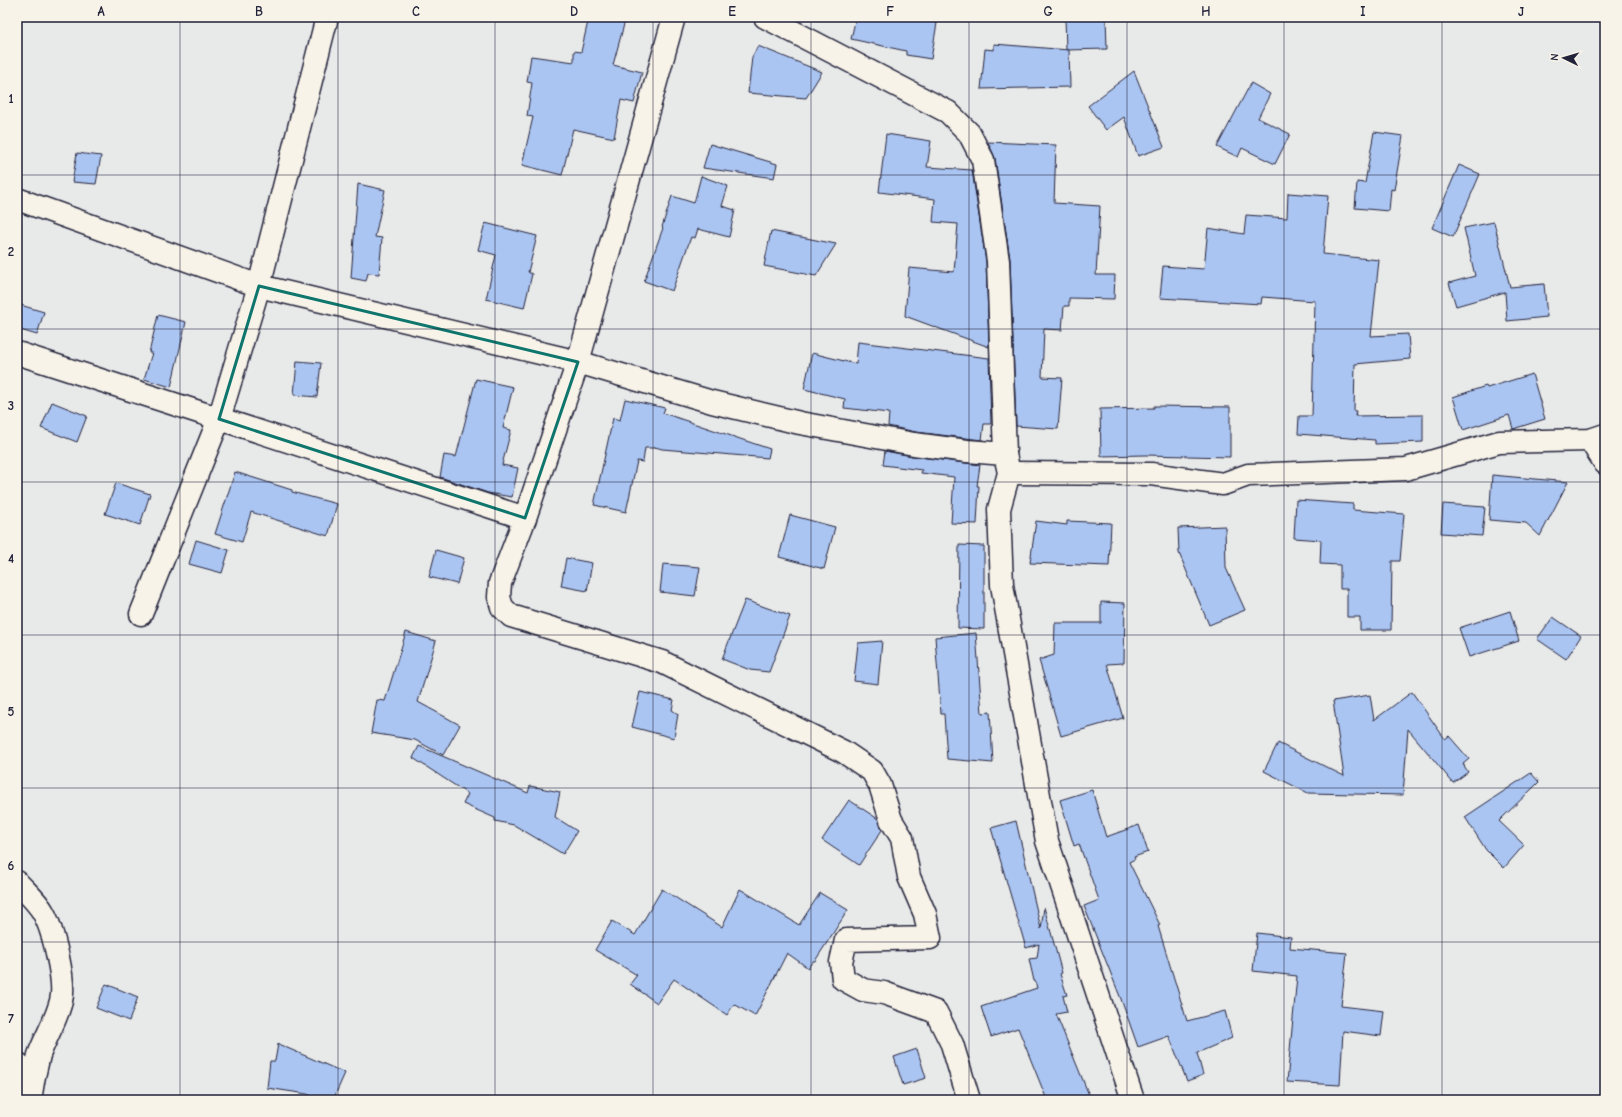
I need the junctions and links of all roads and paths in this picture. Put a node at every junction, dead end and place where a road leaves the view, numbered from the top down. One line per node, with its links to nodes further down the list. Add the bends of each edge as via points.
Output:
1 (328, 17): 5 (street)
2 (674, 17): 7 (street)
3 (765, 17): 11 (street, via 948,112 969,133 983,160 998,261)
4 (17, 199): 5 (street)
5 (259, 286): 7 (street); 8 (street)
6 (17, 353): 8 (street)
7 (578, 362): 11 (street, via 712,402 800,423 967,451); 12 (street)
8 (219, 419): 12 (street); 13 (street)
9 (1598, 437): 10 (street); 11 (street, via 1499,442 1406,469 1248,475 1223,484 1151,474)
10 (1605, 463)
11 (1007, 464): 19 (street, via 999,509 1002,585 1047,841)
12 (525, 518): 18 (street, via 500,583 499,596 502,607 511,616 662,662 844,752 872,771 880,785 891,820 902,838 909,877 925,914 930,938 846,940 840,962 843,979 863,990 884,993 936,1012 952,1044)
13 (141, 614)
14 (17, 882): 16 (street, via 43,911 60,971 61,999)
15 (17, 1063): 16 (street)
16 (33, 1078): 17 (street)
17 (30, 1100)
18 (969, 1100)
19 (1133, 1100)

